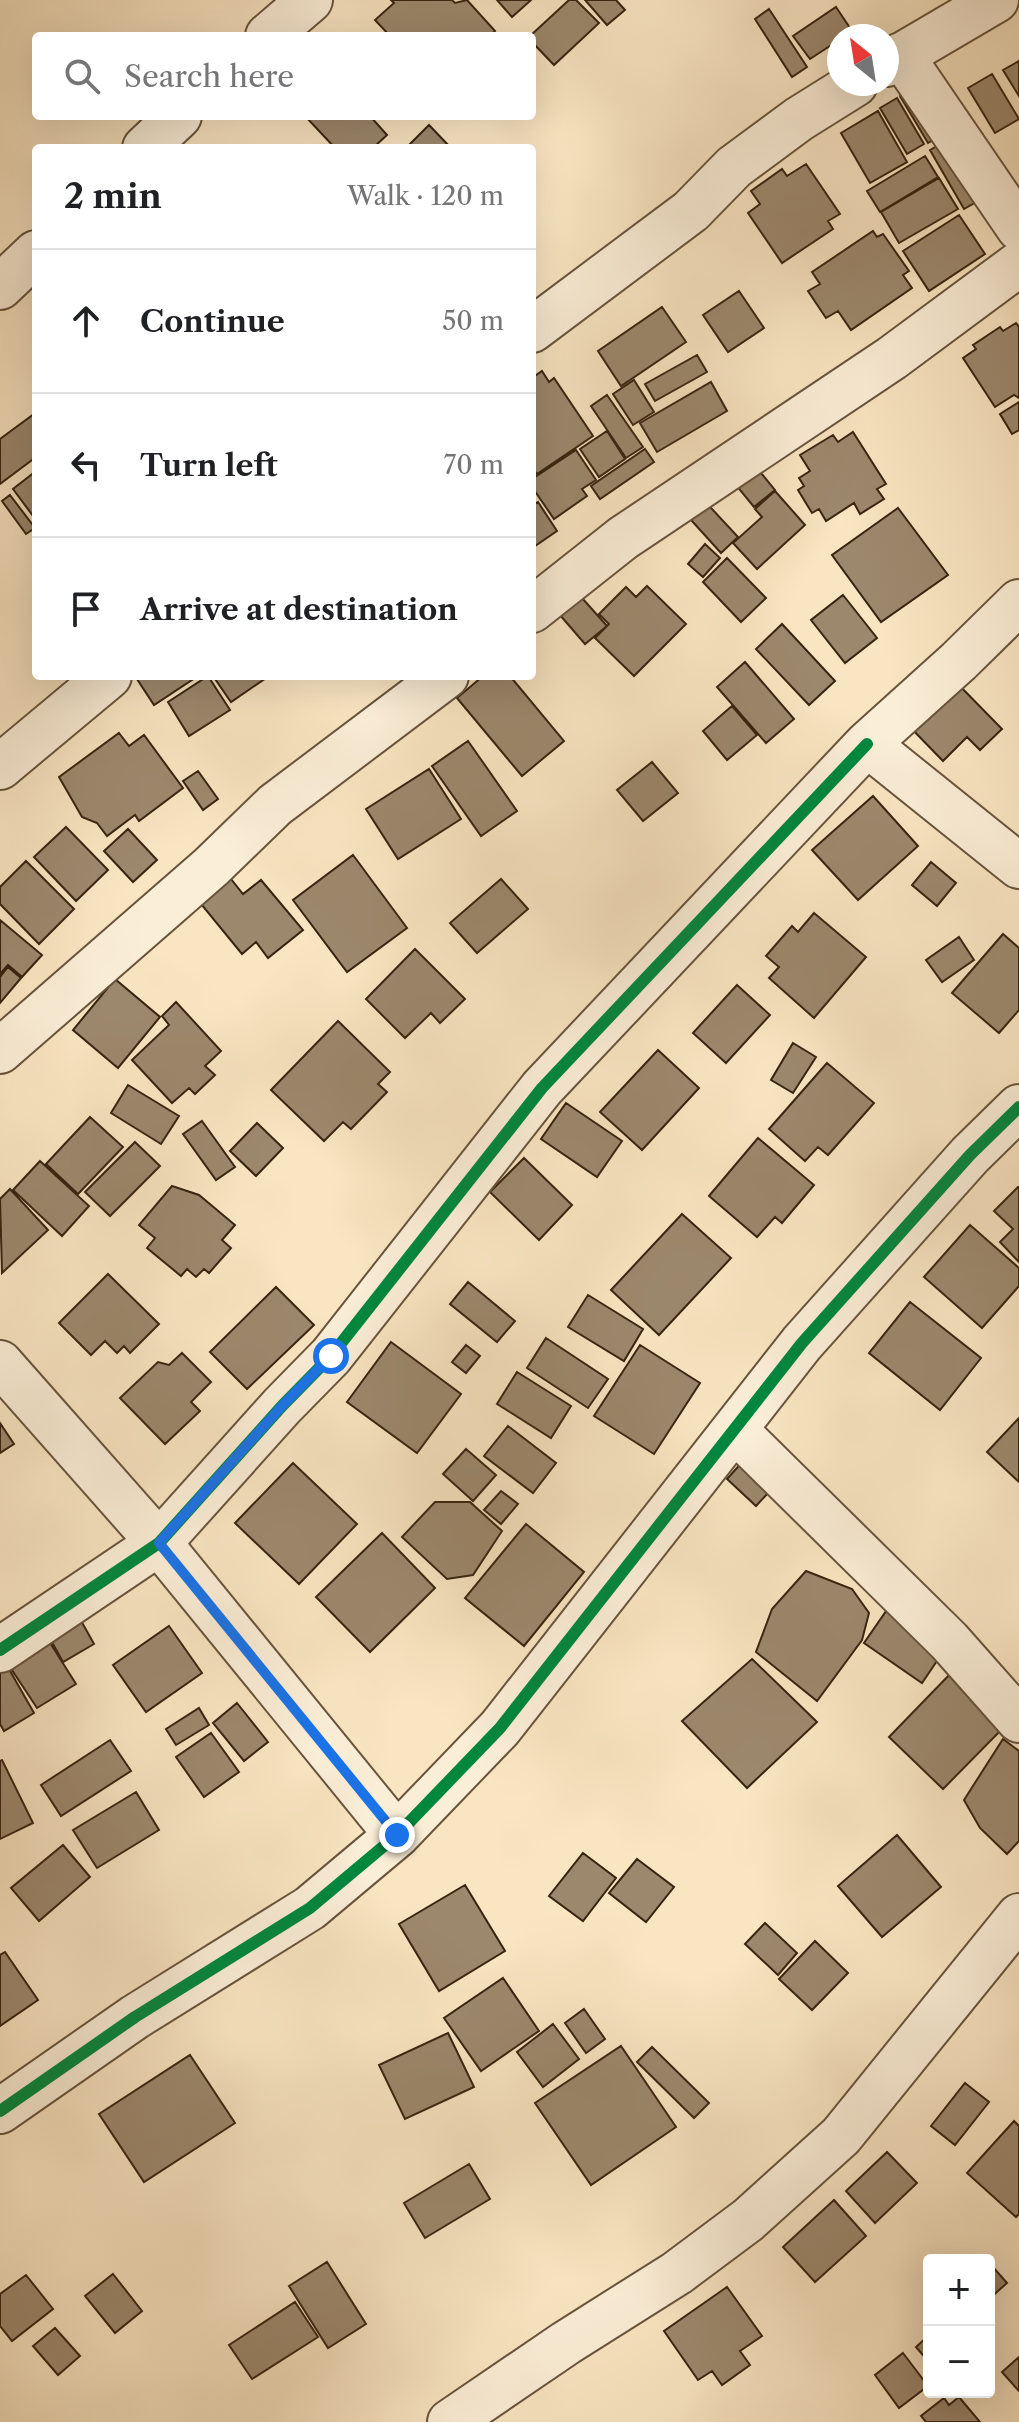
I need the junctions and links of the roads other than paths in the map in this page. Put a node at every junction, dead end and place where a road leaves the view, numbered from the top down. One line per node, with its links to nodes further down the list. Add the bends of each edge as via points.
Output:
1 (310, 0): 3 (street)
2 (996, 0): 4 (street)
3 (273, 32)
4 (899, 56)
5 (899, 66): 9 (street)
6 (836, 96): 13 (street, via 734,167 691,211)
7 (175, 120): 8 (street)
8 (149, 144)
9 (1019, 228)
10 (32, 257): 12 (street)
11 (1019, 264): 15 (street, via 892,358 623,538)
12 (0, 287)
13 (536, 327)
14 (1019, 602): 18 (street)
15 (536, 607)
16 (104, 680): 19 (street)
17 (441, 680): 21 (street, via 275,805)
18 (867, 744): 20 (street); 25 (street, via 542,1088 331,1356)
19 (0, 767)
20 (1019, 866)
21 (0, 1051)
22 (1019, 1107): 24 (street, via 802,1343)
23 (0, 1363): 25 (street)
24 (735, 1430): 27 (street, via 949,1641); 28 (street, via 500,1728)
25 (159, 1543): 26 (street); 28 (street)
26 (0, 1650)
27 (1019, 1720)
28 (397, 1835): 30 (street, via 310,1908 135,2017)
29 (1019, 1916): 31 (street, via 841,2136 748,2220 677,2273)
30 (0, 2111)
31 (450, 2422)

